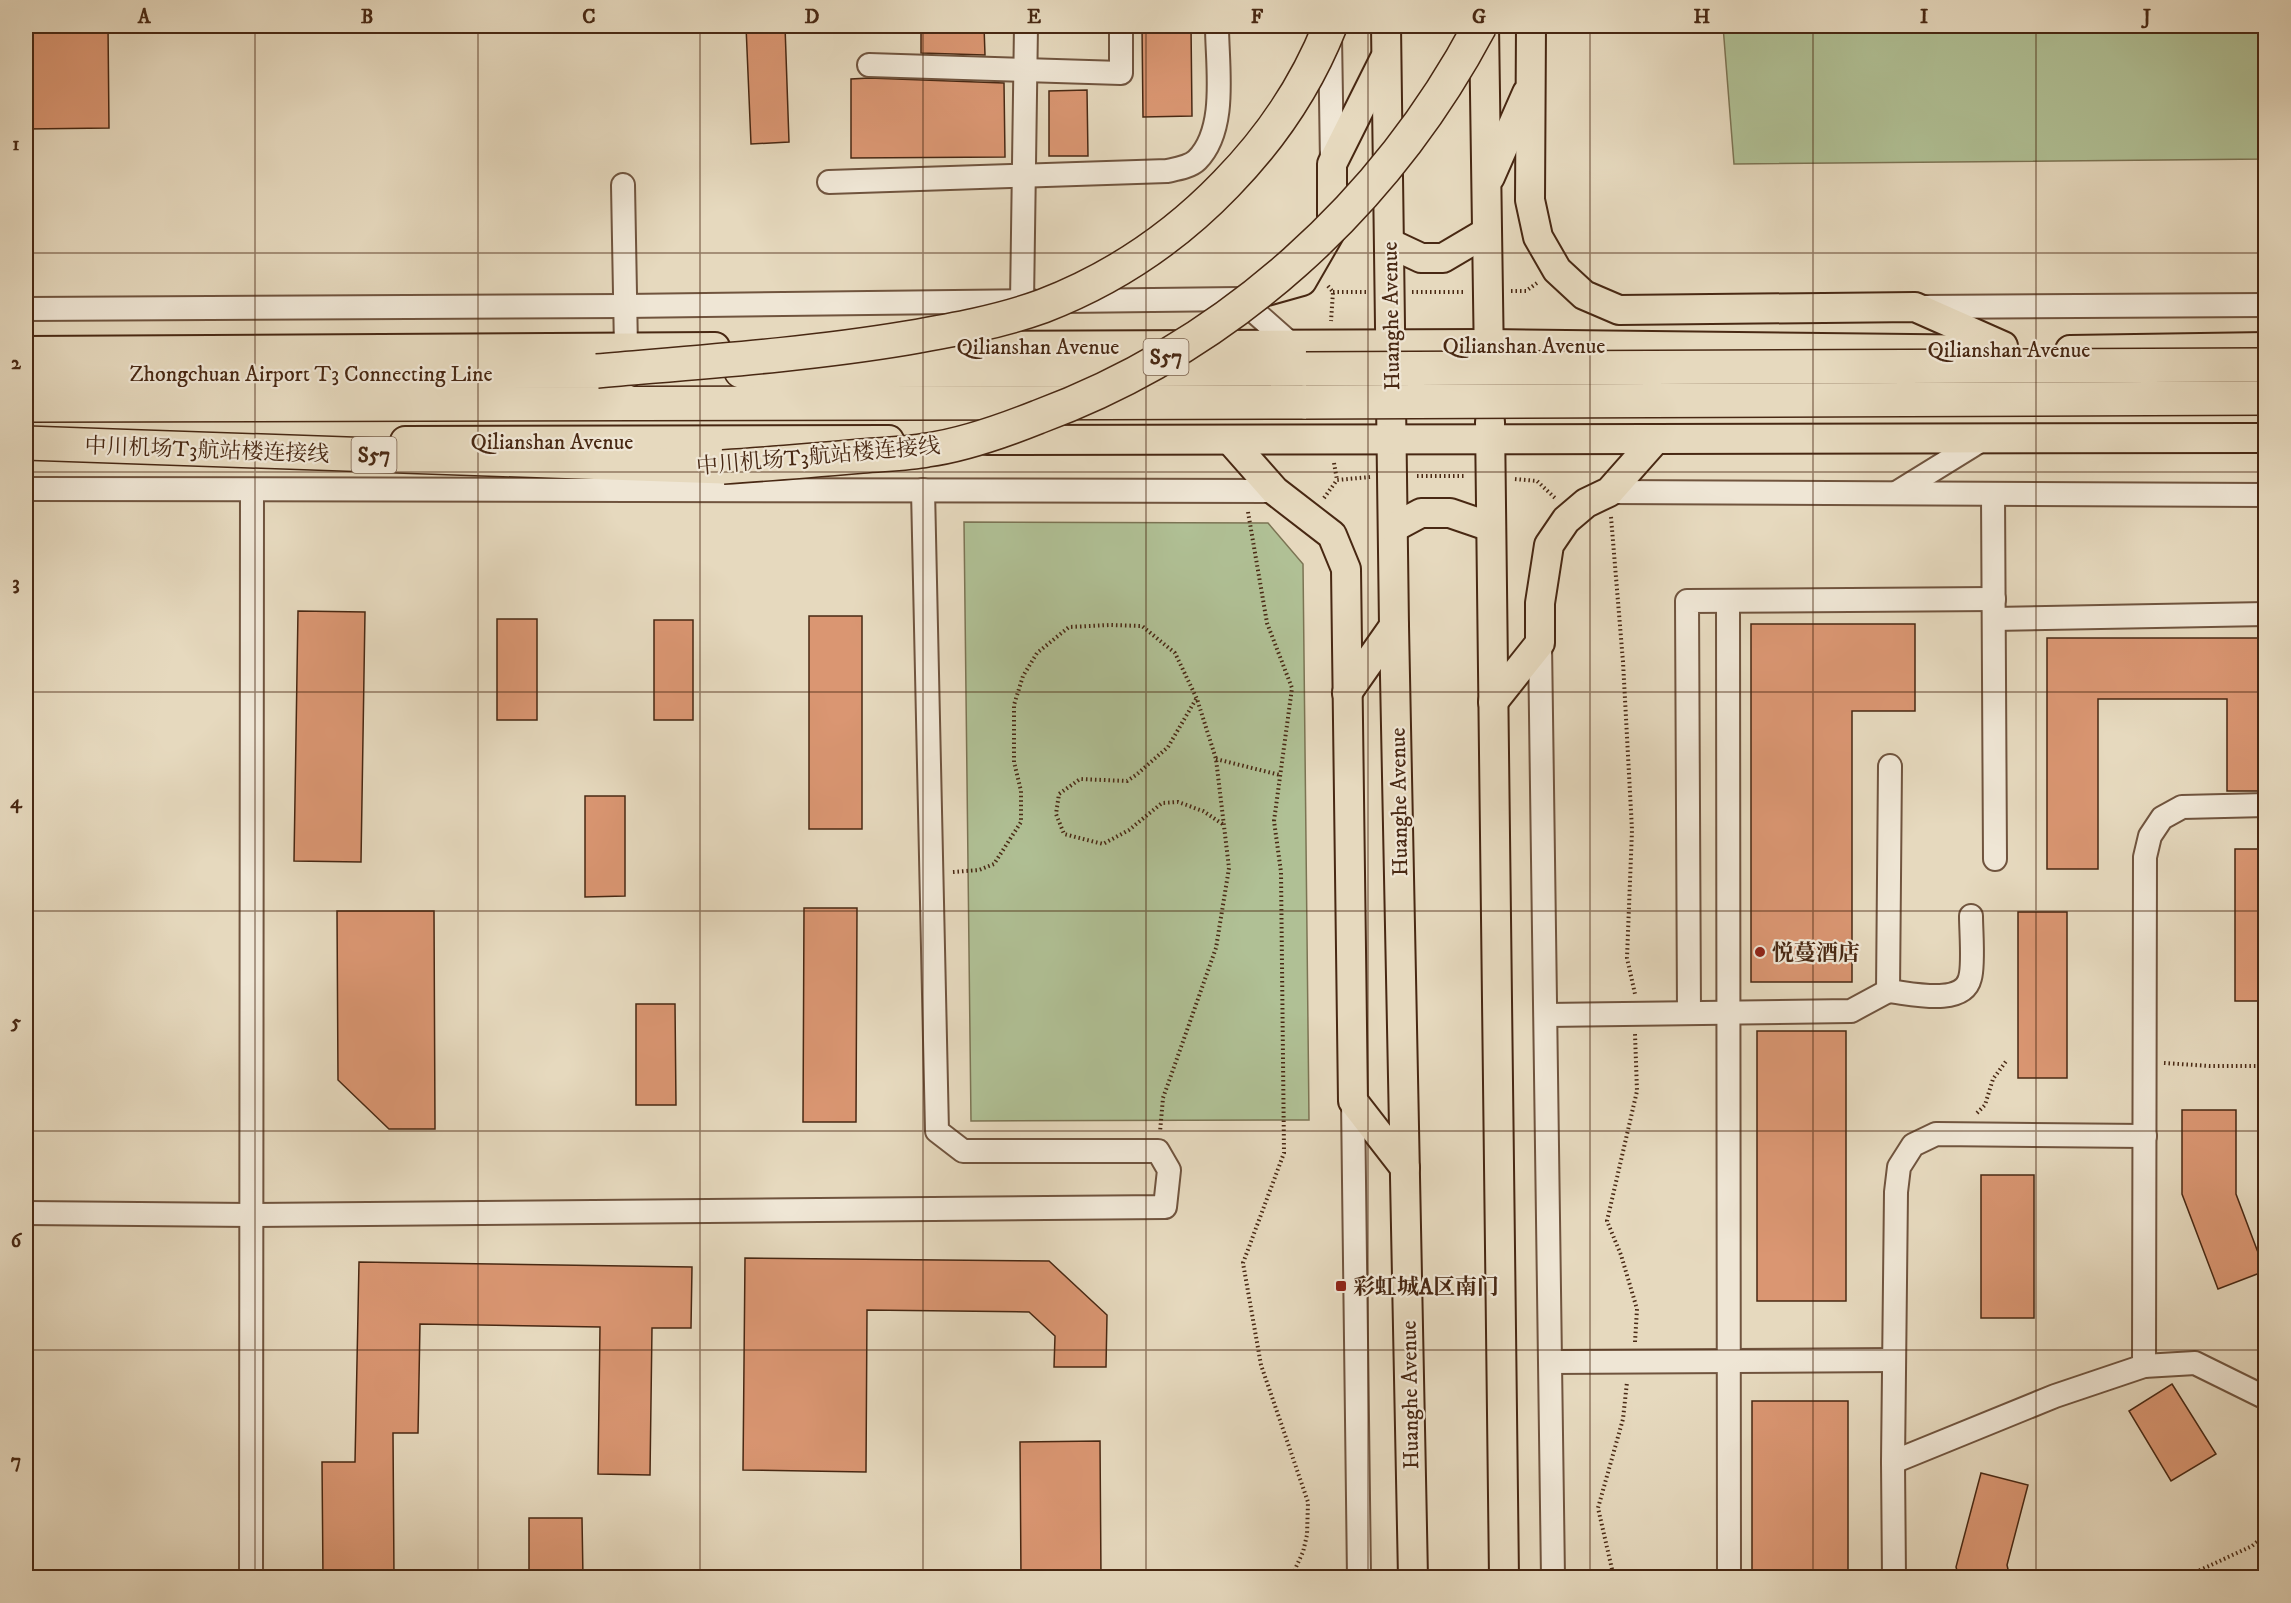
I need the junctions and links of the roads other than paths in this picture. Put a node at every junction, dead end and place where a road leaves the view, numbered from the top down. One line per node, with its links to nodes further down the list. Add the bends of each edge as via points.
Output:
1 (1026, 26): 10 (street)
2 (1121, 26): 10 (street, via 1121,73)
3 (1217, 26): 13 (street, via 1218,121 1197,161 1167,171)
4 (1330, 26): 12 (street); 33 (highway, bridge, via 1288,106 1240,170 1189,219 1150,249 1080,290 1034,309 966,328 846,348)
5 (1386, 26): 8 (main road, Huanghe Avenue)
6 (1482, 26): 15 (main road); 43 (highway, 中川机场T3航站楼连接线 / S57, bridge, via 1436,101 1373,185 1300,259 1260,293 1144,369 1060,409 973,439 928,450 723,467)
7 (1531, 26): 11 (main road)
8 (1387, 56): 12 (main road); 18 (main road, Huanghe Avenue)
9 (869, 64): 10 (street)
10 (1025, 69): 13 (street)
11 (1532, 83): 15 (main road); 23 (main road, via 1530,200 1538,237 1557,270 1584,295 1619,310)
12 (1332, 164): 19 (main road, via 1332,229 1302,281)
13 (1024, 177): 14 (street); 20 (street)
14 (829, 182)
15 (1486, 183): 17 (main road)
16 (623, 186): 22 (street)
17 (1487, 232): 18 (main road, via 1443,258 1421,258); 26 (main road)
18 (1389, 243): 25 (main road, Huanghe Avenue)
19 (1240, 299): 20 (street); 27 (street)
20 (1022, 302): 22 (street)
21 (2265, 305): 23 (street)
22 (625, 306): 24 (street); 29 (street)
23 (1915, 307): 30 (main road)
24 (26, 309)
25 (1390, 344): 26 (main road, Qilianshan Avenue); 27 (main road, Qilianshan Avenue); 42 (main road, Huanghe Avenue)
26 (1489, 344): 30 (main road, Qilianshan Avenue); 39 (main road)
27 (1292, 345): 29 (main road, Qilianshan Avenue)
28 (2265, 347): 30 (main road, Qilianshan Avenue)
29 (626, 348): 31 (main road, Qilianshan Avenue)
30 (2013, 350)
31 (26, 351)
32 (2265, 365): 33 (highway, bridge)
33 (597, 372): 34 (highway, Zhongchuan Airport T3 Connecting Line)
34 (26, 374)
35 (2265, 399): 36 (highway, bridge)
36 (26, 405)
37 (1984, 438): 38 (main road, Qilianshan Avenue); 40 (main road, Qilianshan Avenue); 49 (street)
38 (2265, 438)
39 (1490, 439): 40 (main road, Qilianshan Avenue); 42 (main road, Qilianshan Avenue); 52 (main road)
40 (1656, 439): 48 (main road)
41 (1230, 440): 42 (main road, Qilianshan Avenue); 43 (main road, Qilianshan Avenue); 47 (main road)
42 (1392, 440): 53 (main road, Huanghe Avenue)
43 (26, 442)
44 (26, 489): 45 (street)
45 (252, 490): 46 (street); 73 (street)
46 (923, 490): 47 (street); 73 (street, via 937,1131 963,1152 1158,1152 1169,1170 1166,1207)
47 (1275, 491): 59 (main road, via 1332,535 1346,569)
48 (1609, 492): 49 (street); 58 (main road, via 1586,503 1566,520 1549,544 1540,603)
49 (1896, 493): 50 (street)
50 (1993, 494): 51 (street); 55 (street)
51 (2265, 495)
52 (1491, 527): 53 (main road, via 1450,513 1421,513); 60 (main road)
53 (1393, 528): 57 (main road, Huanghe Avenue)
54 (1728, 601): 55 (street); 66 (street); 67 (street, via 1687,601)
55 (1994, 609): 56 (street); 63 (street)
56 (2265, 614)
57 (1394, 626): 59 (main road); 71 (main road, Huanghe Avenue)
58 (1540, 643): 60 (main road); 68 (street)
59 (1347, 693): 69 (main road)
60 (1493, 702): 83 (main road)
61 (1890, 766): 65 (street)
62 (2265, 805): 70 (street, via 2182,807 2162,818 2150,837 2145,857)
63 (1995, 859)
64 (1971, 916): 65 (street, via 1970,978 1964,988 1953,995)
65 (1888, 991): 66 (street, via 1851,1011)
66 (1728, 1012): 67 (street); 75 (street)
67 (1689, 1013): 68 (street)
68 (1546, 1015): 76 (street)
69 (1353, 1101): 71 (main road); 81 (street)
70 (2145, 1136): 74 (street, via 1936,1134 1913,1145 1899,1167 1896,1192); 77 (street)
71 (1405, 1168): 82 (main road, Huanghe Avenue)
72 (26, 1214): 73 (street)
73 (251, 1215): 80 (street)
74 (1894, 1360): 75 (street); 79 (street)
75 (1728, 1361): 76 (street); 85 (street)
76 (1551, 1362): 84 (street)
77 (2144, 1366): 78 (street, via 2194,1363); 79 (street, via 2055,1396)
78 (2265, 1398)
79 (1893, 1462): 86 (street)
80 (251, 1578)
81 (1359, 1578)
82 (1413, 1578)
83 (1504, 1578)
84 (1554, 1578)
85 (1729, 1578)
86 (1894, 1578)

